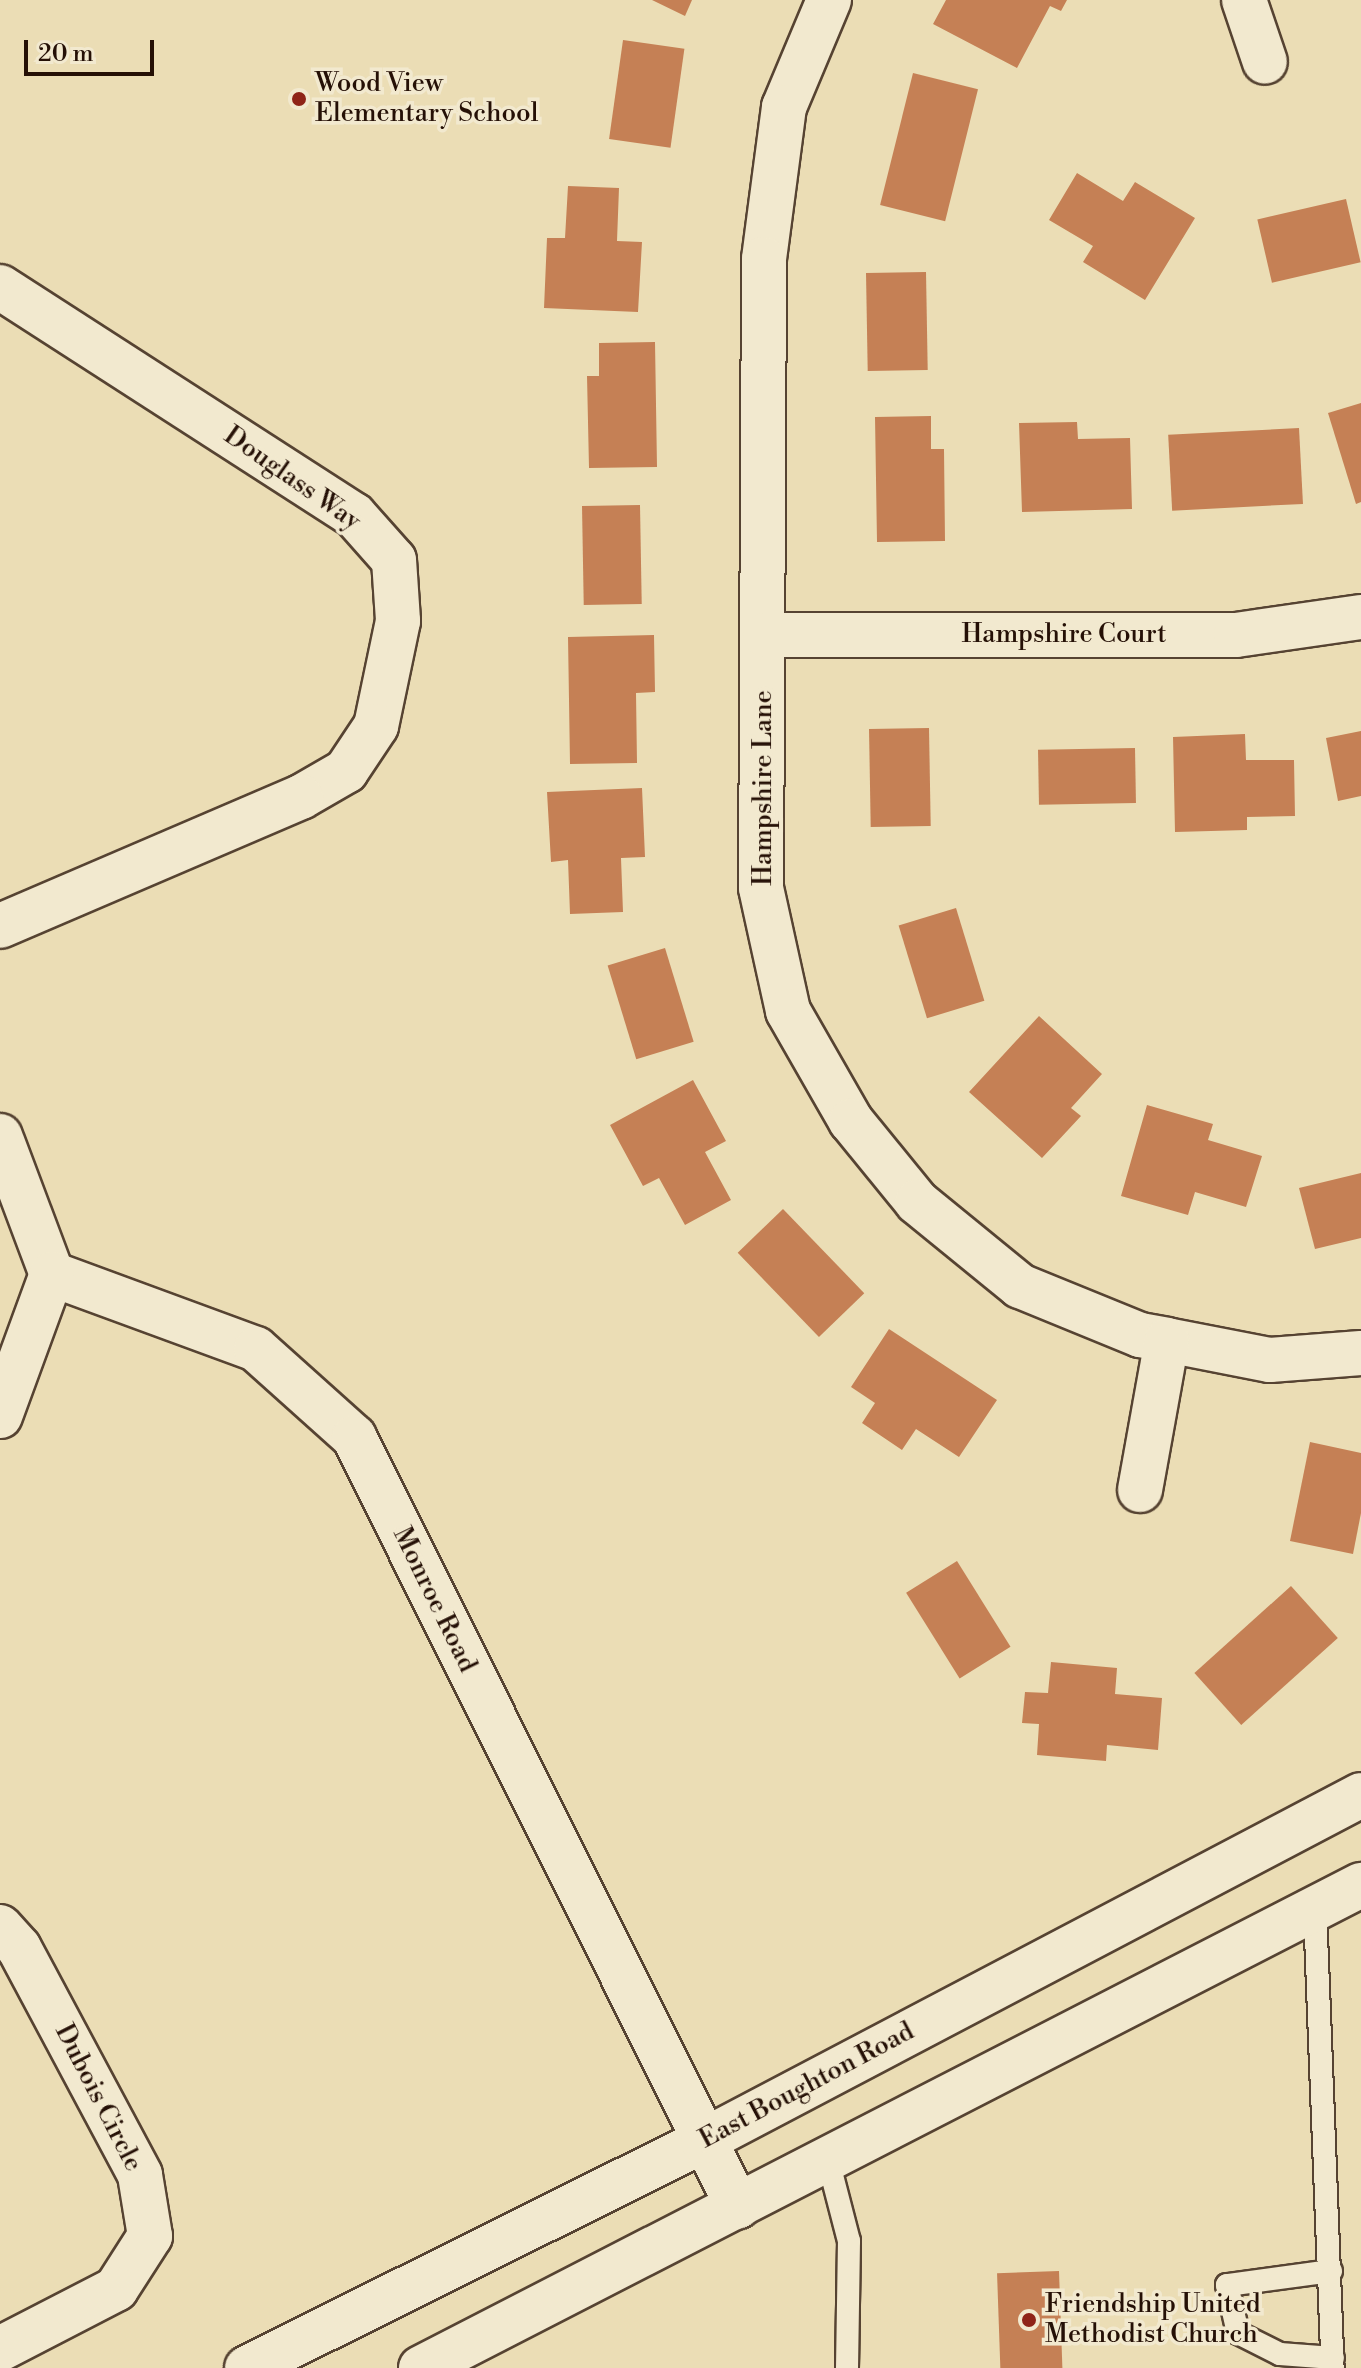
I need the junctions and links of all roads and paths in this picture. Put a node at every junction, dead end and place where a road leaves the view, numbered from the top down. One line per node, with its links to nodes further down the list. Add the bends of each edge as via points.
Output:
1 (829, 0): 6 (street, Hampshire Lane, via 784,107 769,202 764,259)
2 (1244, 0): 3 (street)
3 (1265, 62)
4 (0, 287): 7 (street, Douglass Way, via 354,515 394,560 398,621 376,726 346,771 301,797)
5 (1361, 617): 6 (street, Hampshire Court, via 1236,635)
6 (765, 635): 10 (street, Hampshire Lane, via 761,888 788,1011 851,1121 917,1202 1020,1286 1140,1335)
7 (0, 926)
8 (2, 1150): 9 (street)
9 (52, 1274): 12 (street); 18 (street, Monroe Road, via 256,1349 354,1437)
10 (1167, 1340): 11 (street, Hampshire Lane, via 1270,1360); 13 (street)
11 (1361, 1353)
12 (0, 1416)
13 (1140, 1490)
14 (1361, 1795): 18 (street, East Boughton Road)
15 (1361, 1885): 16 (street)
16 (1315, 1909): 19 (street); 21 (lane)
17 (0, 1927): 22 (street, Dubois Circle, via 19,1948 140,2175 150,2236 116,2289)
18 (703, 2141): 20 (street, Monroe Road); 24 (street, East Boughton Road)
19 (828, 2160): 20 (street); 26 (lane, via 849,2241)
20 (738, 2207): 25 (street)
21 (1331, 2271): 23 (lane); 23 (lane, via 1227,2285 1238,2333 1280,2354)
22 (0, 2349)
23 (1333, 2363)
24 (247, 2368)
25 (421, 2368)
26 (847, 2368)

